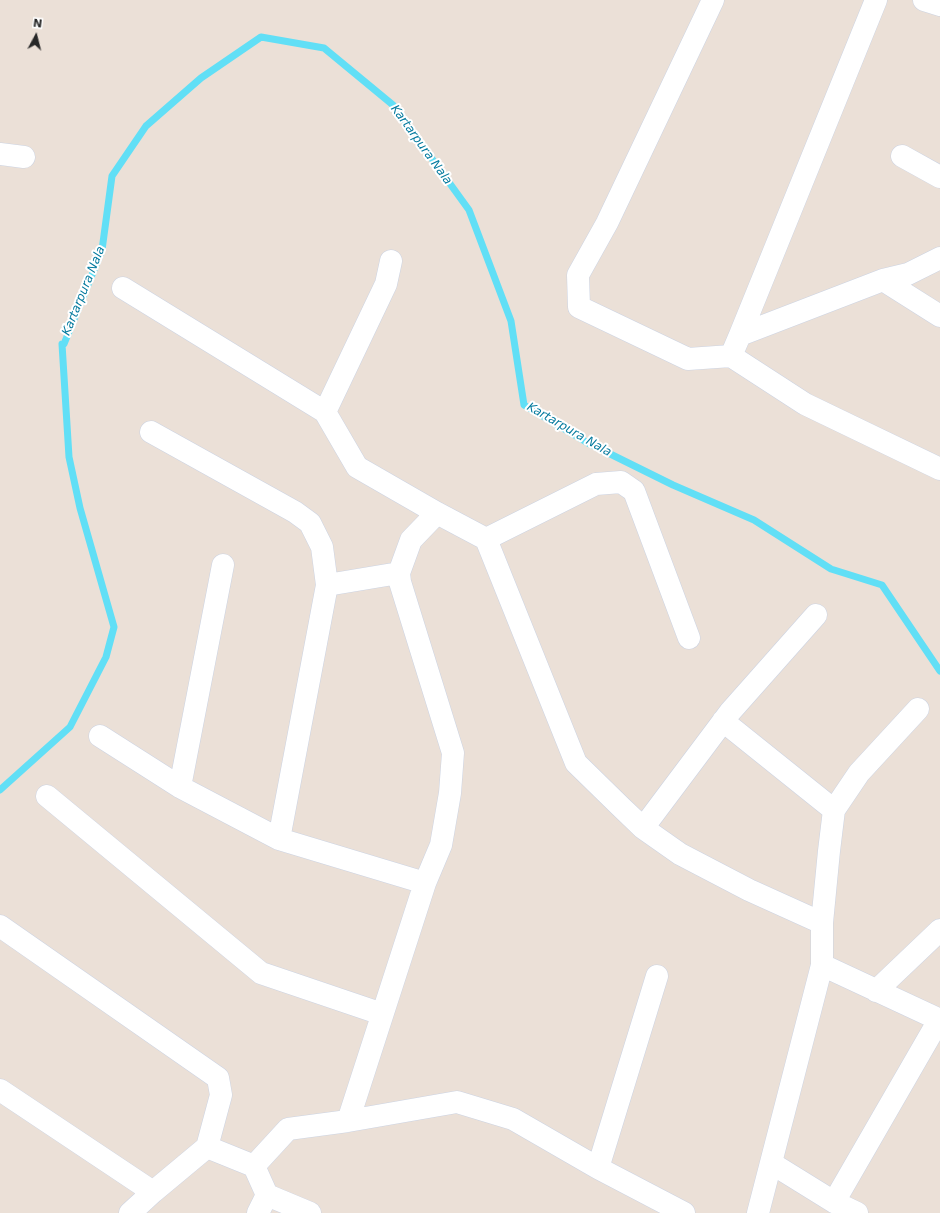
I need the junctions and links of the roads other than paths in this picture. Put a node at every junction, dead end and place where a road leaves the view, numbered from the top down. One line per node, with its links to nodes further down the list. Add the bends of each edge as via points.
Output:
1 (713, 0): 15 (street, via 607,223 578,275 579,307 688,359)
2 (876, 0): 14 (street)
3 (924, 0): 4 (street)
4 (940, 5)
5 (0, 154): 7 (street)
6 (902, 156): 8 (street)
7 (24, 157)
8 (940, 177)
9 (940, 258): 11 (street, via 908,274)
10 (390, 261): 16 (street, via 386,284)
11 (883, 280): 13 (street); 14 (street)
12 (123, 288): 16 (street)
13 (940, 316)
14 (740, 335): 15 (street)
15 (731, 356): 18 (street, via 806,404)
16 (325, 412): 19 (street, via 356,467)
17 (151, 432): 23 (street, via 295,512 310,523 322,547)
18 (940, 469)
19 (437, 513): 20 (street); 22 (street, via 411,540)
20 (486, 540): 25 (street, via 596,484 621,482 634,491); 32 (street, via 576,763)
21 (223, 565): 29 (street)
22 (399, 573): 23 (street); 34 (street, via 453,753 450,793 441,845)
23 (327, 585): 33 (street)
24 (816, 615): 27 (street)
25 (689, 638)
26 (918, 709): 31 (street, via 859,773)
27 (723, 721): 31 (street); 32 (street)
28 (100, 736): 29 (street)
29 (180, 786): 33 (street)
30 (47, 796): 41 (street, via 261,972)
31 (834, 810): 35 (street)
32 (643, 828): 35 (street, via 680,854 749,890)
33 (279, 839): 34 (street)
34 (425, 883): 41 (street)
35 (822, 923): 38 (street)
36 (0, 926): 45 (street, via 218,1078 221,1094)
37 (940, 930): 40 (street)
38 (822, 965): 40 (street); 46 (street)
39 (657, 976): 48 (street)
40 (876, 991): 42 (street)
41 (382, 1014): 44 (street)
42 (940, 1020): 50 (street)
43 (0, 1090): 49 (street)
44 (348, 1121): 47 (street, via 288,1129); 48 (street, via 456,1102 513,1119)
45 (207, 1147): 47 (street); 49 (street)
46 (771, 1163): 50 (street); 55 (street)
47 (254, 1166): 51 (street)
48 (598, 1168): 54 (street)
49 (153, 1192): 52 (street)
50 (834, 1202): 56 (street)
51 (263, 1204): 53 (street)
52 (130, 1213)
53 (310, 1213)
54 (684, 1213)
55 (758, 1213)
56 (857, 1213)

